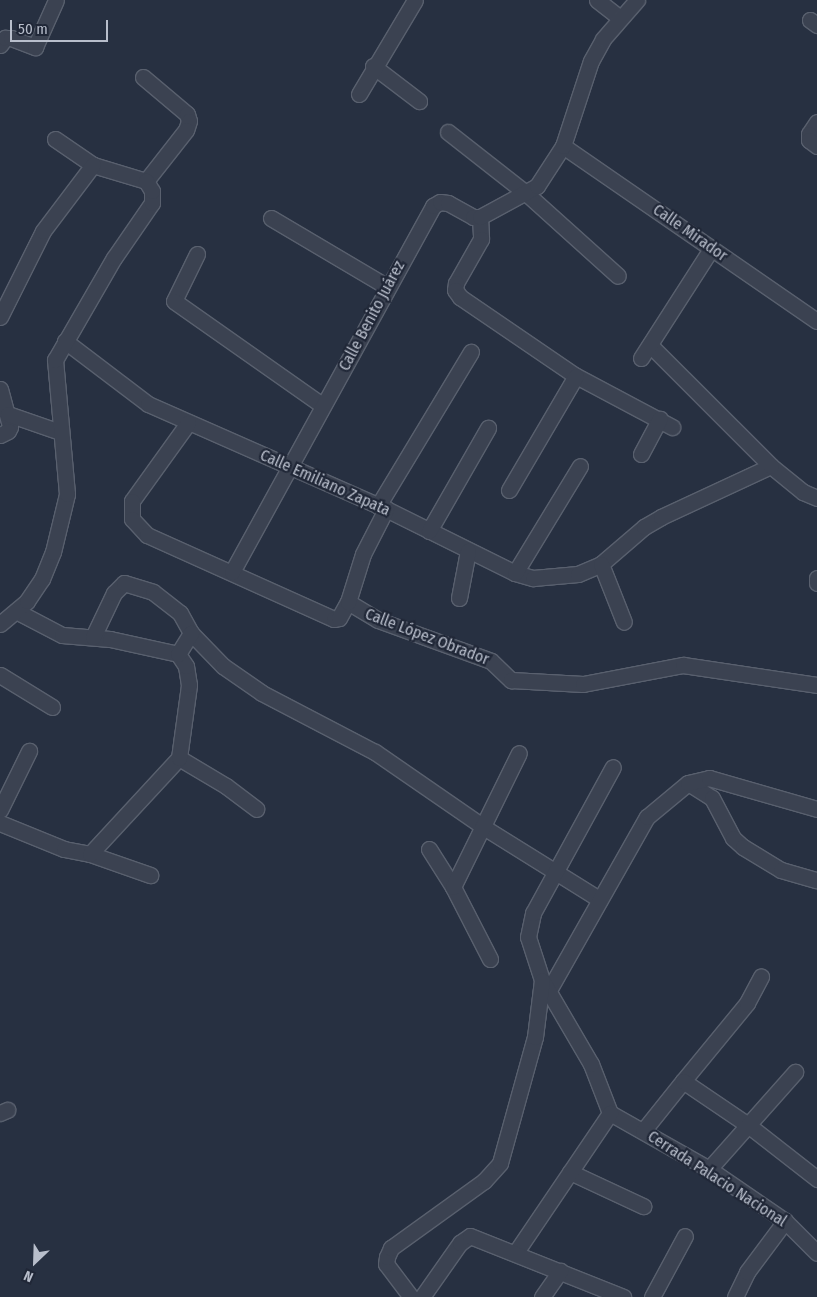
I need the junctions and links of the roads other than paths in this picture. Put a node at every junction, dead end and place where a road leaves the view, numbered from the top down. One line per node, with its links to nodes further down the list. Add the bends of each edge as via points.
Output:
1 (56, 0): 6 (street, via 35,47)
2 (415, 0): 7 (street)
3 (597, 0): 5 (street)
4 (637, 0): 5 (street)
5 (620, 18): 14 (street, via 590,61)
6 (3, 42)
7 (373, 66): 9 (street); 10 (street)
8 (144, 76): 17 (street, via 187,114 189,121 186,130)
9 (358, 94)
10 (419, 101)
11 (817, 122): 15 (street, via 809,140)
12 (448, 132): 18 (street)
13 (55, 139): 16 (street)
14 (563, 146): 18 (street, via 552,167); 21 (street, Calle Mirador)
15 (817, 146)
16 (94, 165): 17 (street); 25 (street, via 40,237)
17 (146, 181): 27 (street, via 152,191 152,203 114,258)
18 (527, 194): 19 (street); 23 (street)
19 (480, 217): 24 (street, Calle Benito Juárez, via 473,217 448,203 440,202 433,206); 31 (street, via 481,239 455,290 482,313)
20 (270, 218): 24 (street)
21 (711, 249): 26 (street, Calle Mirador); 28 (street)
22 (197, 254): 33 (street, via 174,301)
23 (618, 276)
24 (386, 286): 33 (street, Calle Benito Juárez, via 368,327)
25 (0, 317)
26 (817, 321)
27 (65, 341): 35 (street, Calle Emiliano Zapata, via 148,404); 37 (street, via 55,360)
28 (650, 345): 30 (street); 41 (street)
29 (471, 352): 45 (street)
30 (641, 358)
31 (576, 376): 39 (street, via 666,423); 43 (street)
32 (0, 389): 34 (street)
33 (322, 405): 42 (street, Calle Benito Juárez)
34 (8, 414): 37 (street); 38 (street, via 8,431)
35 (188, 423): 42 (street, Calle Emiliano Zapata); 49 (street, Calle López Obrador, via 132,501 132,519 147,535)
36 (488, 428): 46 (street)
37 (60, 432): 55 (street, via 67,494 59,529 42,579)
38 (0, 435)
39 (641, 454)
40 (580, 466): 50 (street)
41 (771, 466): 44 (street, via 803,492); 48 (street, Calle Emiliano Zapata, via 661,516)
42 (288, 468): 45 (street, Calle Emiliano Zapata); 49 (street, Calle Benito Juárez)
43 (509, 490)
44 (817, 498)
45 (382, 507): 46 (street, Calle Emiliano Zapata); 54 (street)
46 (429, 531): 47 (street, Calle Emiliano Zapata)
47 (468, 551): 50 (street, Calle Emiliano Zapata); 53 (street)
48 (601, 564): 50 (street, Calle Emiliano Zapata, via 578,574 549,578); 56 (street)
49 (232, 572): 54 (street, Calle López Obrador, via 334,619 339,618)
50 (515, 573)
51 (817, 578): 52 (street)
52 (817, 583)
53 (459, 598)
54 (348, 602): 62 (street, Calle López Obrador, via 378,620 491,661 511,680 582,684 683,666)
55 (16, 611): 57 (street); 59 (street, via 62,636)
56 (624, 622)
57 (0, 624)
58 (191, 633): 59 (street, via 180,613 153,592 124,583 114,593); 60 (street); 73 (street, via 223,666 262,692 375,752)
59 (93, 637): 60 (street)
60 (178, 654): 66 (street, via 186,666 188,684)
61 (0, 675): 63 (street)
62 (817, 686)
63 (52, 707)
64 (28, 751): 71 (street)
65 (519, 753): 73 (street)
66 (179, 758): 69 (street, via 226,786); 75 (street)
67 (613, 767): 76 (street)
68 (688, 784): 70 (street, via 710,778); 78 (street, via 712,798 733,838 743,847 782,870); 80 (street, via 648,817)
69 (256, 809)
70 (817, 809)
71 (0, 810)
72 (0, 823): 75 (street, via 64,849)
73 (485, 828): 76 (street); 79 (street)
74 (429, 849): 79 (street)
75 (90, 854): 77 (street)
76 (556, 872): 80 (street); 83 (street, via 530,926 528,937)
77 (150, 875)
78 (817, 880)
79 (454, 888): 81 (street)
80 (599, 899): 83 (street)
81 (490, 958)
82 (761, 978): 85 (street, via 748,1004)
83 (545, 985): 86 (street, via 591,1064); 98 (street, via 535,1038 500,1163 484,1181 391,1248 387,1257 386,1264)
84 (796, 1072): 87 (street)
85 (684, 1081): 87 (street); 88 (street)
86 (610, 1113): 88 (street, Cerrada Palacio Nacional); 90 (street)
87 (748, 1125): 89 (street); 91 (street)
88 (643, 1131): 89 (street, Cerrada Palacio Nacional)
89 (709, 1170): 93 (street, Cerrada Palacio Nacional)
90 (570, 1172): 92 (street); 95 (street)
91 (817, 1179)
92 (643, 1206)
93 (785, 1221): 96 (street, Cerrada Palacio Nacional); 103 (street, via 747,1272)
94 (685, 1236): 102 (street)
95 (516, 1252): 97 (street); 99 (street, via 470,1236 460,1243)
96 (817, 1253)
97 (560, 1271): 100 (street); 101 (street)
98 (411, 1297)
99 (422, 1297)
100 (542, 1297)
101 (622, 1297)
102 (652, 1297)
103 (735, 1297)

